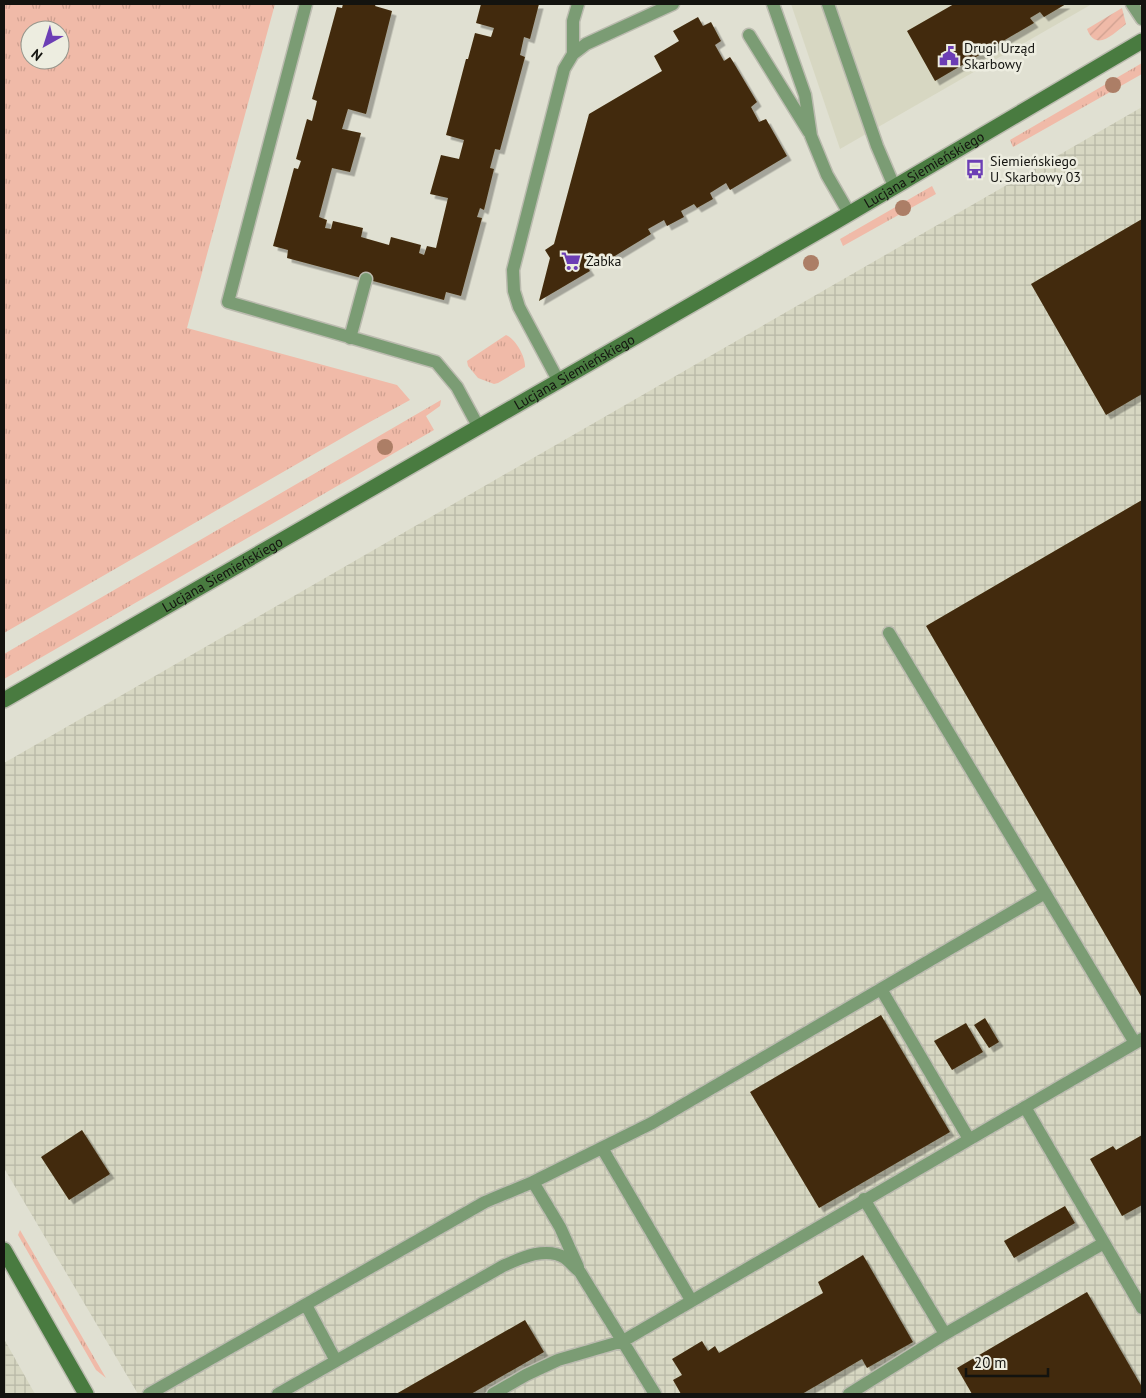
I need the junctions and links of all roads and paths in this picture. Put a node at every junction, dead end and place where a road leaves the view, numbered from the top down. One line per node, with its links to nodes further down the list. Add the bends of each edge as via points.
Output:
1 (306, 4): 15 (lane, via 228,302)
2 (578, 4): 10 (lane, via 573,21)
3 (673, 4): 10 (lane, via 586,44)
4 (773, 4): 11 (lane, via 805,95)
5 (828, 4): 12 (lane)
6 (1132, 4): 7 (lane)
7 (1142, 19)
8 (749, 35): 11 (lane)
9 (1142, 41): 12 (street, Lucjana Siemieńskiego)
10 (573, 54): 16 (lane, via 564,69 513,270 519,307)
11 (811, 136): 13 (lane, via 827,175)
12 (894, 186): 13 (street, Lucjana Siemieńskiego)
13 (849, 213): 16 (street, Lucjana Siemieńskiego)
14 (366, 279): 15 (lane)
15 (350, 338): 17 (lane, via 436,362 457,387)
16 (558, 380): 17 (street, Lucjana Siemieńskiego)
17 (478, 426): 19 (street, Lucjana Siemieńskiego)
18 (889, 633): 20 (lane)
19 (4, 700)
20 (1045, 893): 21 (lane); 22 (lane)
21 (881, 988): 24 (lane); 25 (lane, via 652,1123)
22 (1139, 1041): 23 (lane)
23 (1025, 1107): 24 (lane); 28 (lane)
24 (969, 1139): 27 (lane)
25 (602, 1148): 26 (lane); 31 (lane)
26 (532, 1182): 30 (lane, via 560,1227); 32 (lane, via 485,1202)
27 (864, 1199): 31 (lane); 34 (lane)
28 (1104, 1243): 33 (lane); 34 (lane)
29 (4, 1250): 37 (street)
30 (580, 1272): 35 (lane); 36 (lane, via 564,1257 544,1253 525,1256)
31 (691, 1300): 35 (lane)
32 (306, 1304): 36 (lane); 38 (lane)
33 (1142, 1308)
34 (945, 1334): 42 (lane)
35 (623, 1341): 40 (lane, via 558,1360); 41 (lane)
36 (336, 1361): 39 (lane)
37 (86, 1394)
38 (150, 1394)
39 (278, 1394)
40 (493, 1394)
41 (655, 1394)
42 (850, 1394)

